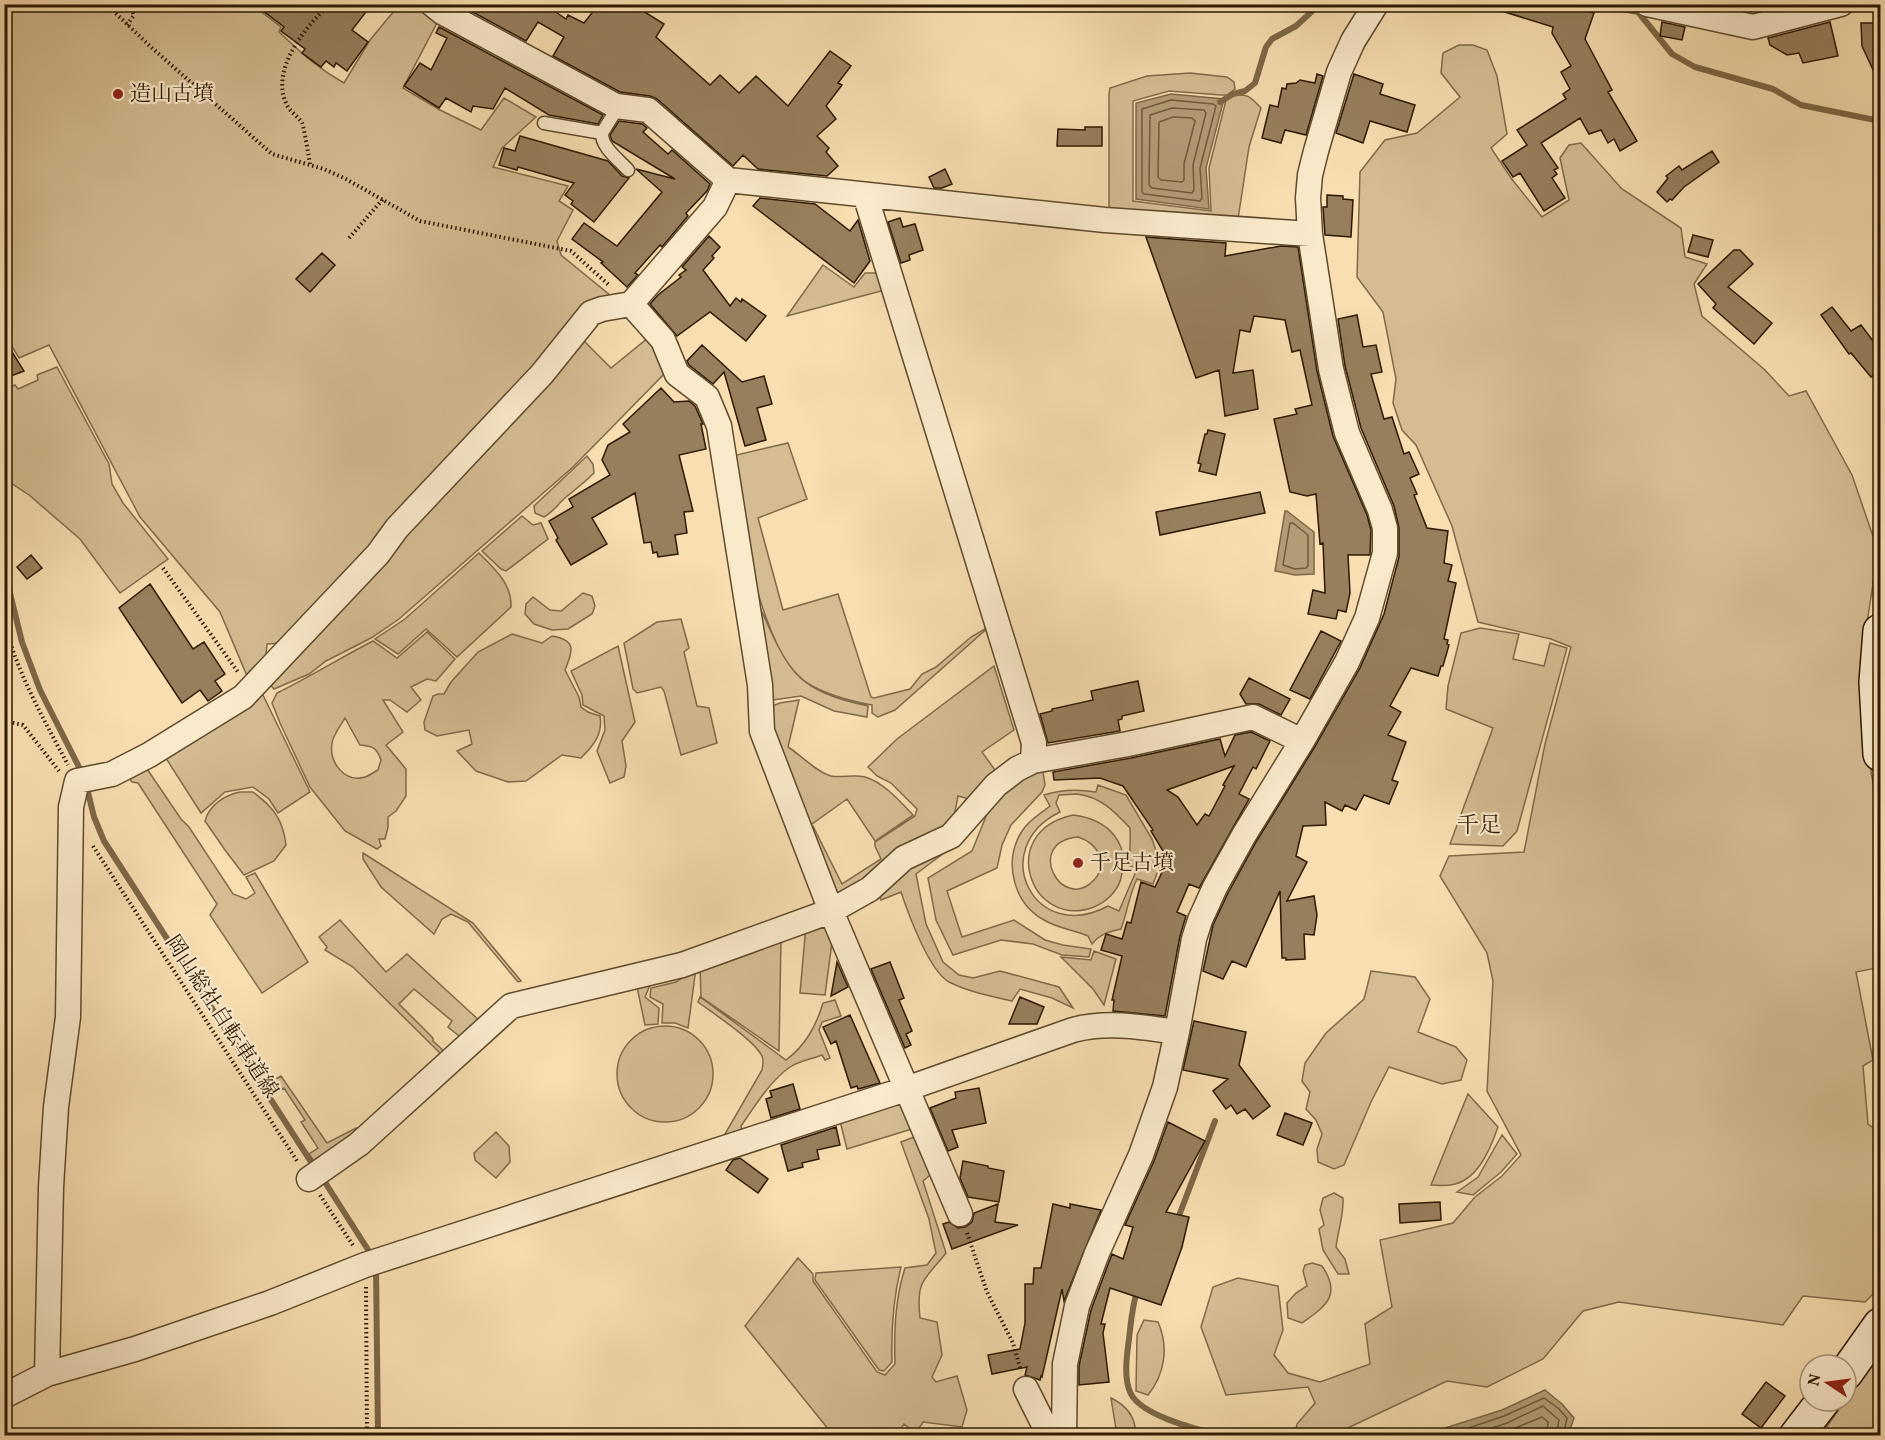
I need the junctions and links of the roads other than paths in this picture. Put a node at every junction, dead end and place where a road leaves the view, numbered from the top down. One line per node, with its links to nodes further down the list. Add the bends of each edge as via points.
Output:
1 (432, 4): 5 (street)
2 (1376, 4): 11 (street, via 1345,57 1316,151 1308,198)
3 (1647, 4): 4 (street, via 1754,27)
4 (1841, 4)
5 (618, 106): 7 (lane); 9 (street, via 648,110)
6 (544, 123): 7 (lane)
7 (602, 133): 8 (lane, via 605,145)
8 (628, 170)
9 (728, 180): 10 (street); 12 (street, via 714,207)
10 (868, 195): 11 (street, via 1105,219); 16 (street, via 1034,743)
11 (1310, 234): 14 (street, via 1331,369 1347,433 1380,510 1384,553 1360,636)
12 (623, 297): 17 (street, via 663,340 677,374 707,397 719,426 760,685 762,731); 24 (street, via 591,313 542,374 248,692 149,755 112,774 83,780 71,807 68,1017 51,1187)
13 (1881, 631): 15 (main road, via 1876,682)
14 (1302, 741): 16 (street, via 1253,717); 18 (street, via 1244,835 1200,920)
15 (1881, 754)
16 (1033, 761): 17 (street, via 996,785 951,836 904,858 870,889)
17 (831, 911): 19 (street); 20 (street, via 682,965 511,1006 359,1144)
18 (1178, 1032): 19 (street, via 1126,1025 1089,1026); 29 (street, via 1153,1123 1077,1306 1065,1364)
19 (906, 1089): 21 (street); 24 (street, via 371,1263 270,1304)
20 (315, 1176)
21 (960, 1214)
22 (1881, 1325): 23 (main road)
23 (1858, 1357)
24 (47, 1374): 26 (street)
25 (1026, 1389): 28 (street)
26 (4, 1396)
27 (1814, 1413): 30 (main road)
28 (1052, 1436)
29 (1064, 1436)
30 (1796, 1436)

